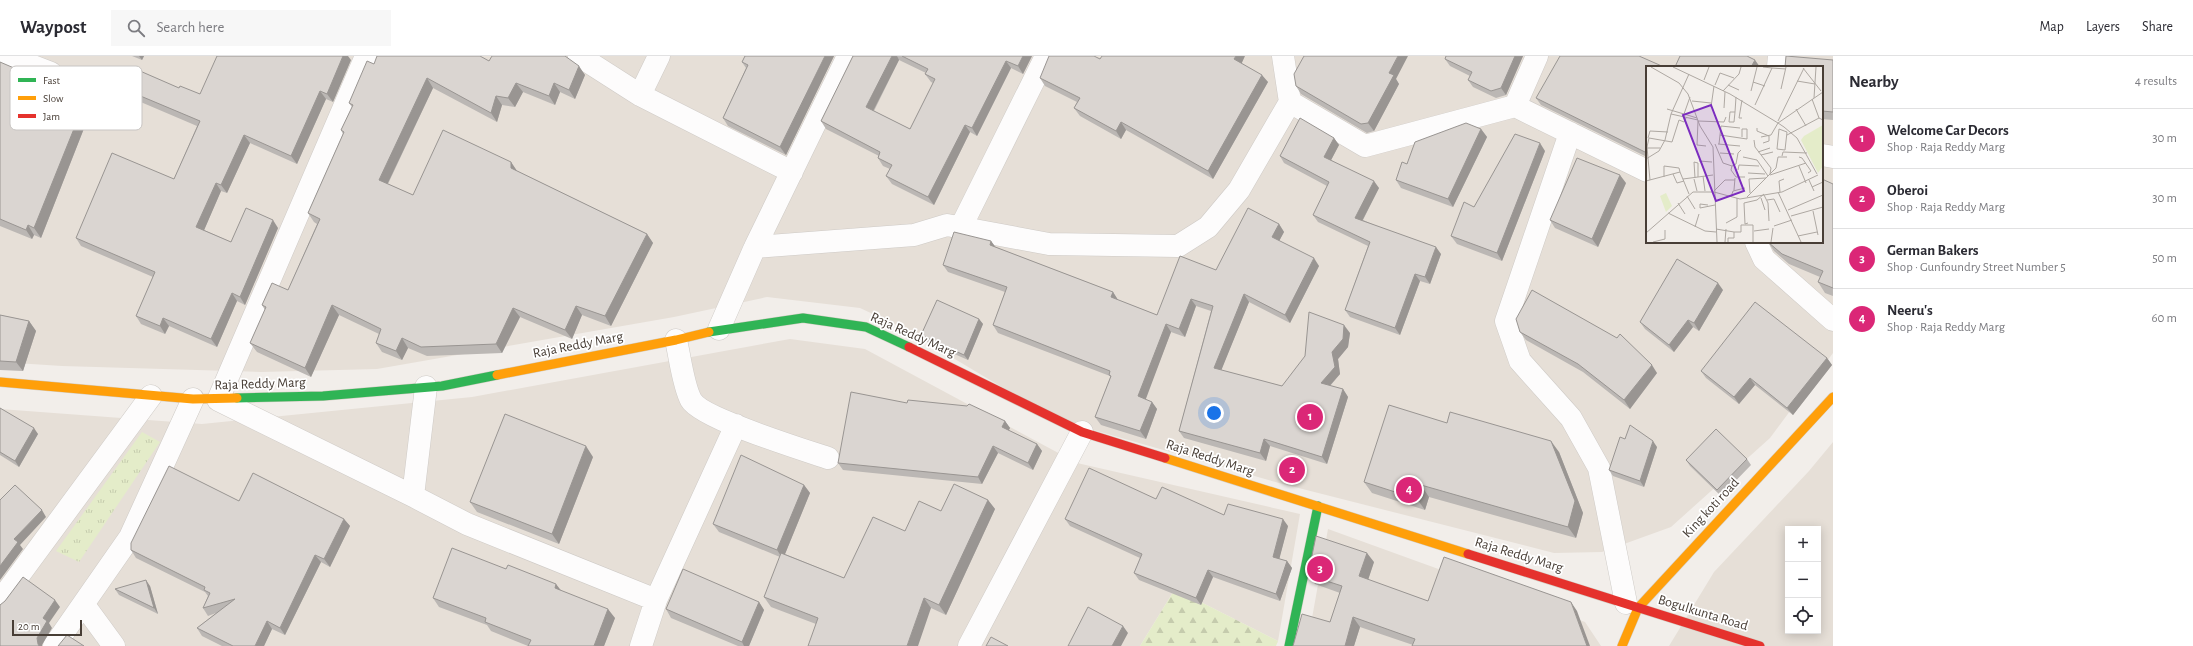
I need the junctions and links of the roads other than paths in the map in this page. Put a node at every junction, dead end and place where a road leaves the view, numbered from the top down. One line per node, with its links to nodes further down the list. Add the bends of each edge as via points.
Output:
1 (8, 56): 10 (street)
2 (365, 56): 31 (street)
3 (579, 56): 12 (street)
4 (659, 56): 12 (street)
5 (848, 56): 19 (street)
6 (1046, 56): 20 (street)
7 (1283, 56): 13 (street)
8 (1537, 56): 14 (street)
9 (1779, 56): 11 (street)
10 (33, 66)
11 (1778, 66)
12 (640, 95): 19 (street)
13 (1290, 102): 14 (street, via 1365,146); 20 (street, via 1239,190 1208,227 1178,246 1049,244)
14 (1515, 106): 15 (street)
15 (1570, 133): 18 (street); 40 (street, via 1506,321 1520,361 1571,418 1599,468)
16 (1823, 155): 17 (street)
17 (1833, 157)
18 (1646, 171)
19 (792, 172): 22 (street)
20 (961, 227): 22 (street, via 947,225 914,235)
21 (1756, 243): 23 (street, via 1764,259)
22 (755, 247): 24 (street)
23 (1833, 320)
24 (719, 329): 25 (street, Raja Reddy Marg); 33 (street, Raja Reddy Marg, via 803,318 866,327)
25 (676, 340): 27 (street, Raja Reddy Marg); 32 (street, via 691,400 696,407)
26 (0, 382): 28 (street, Raja Reddy Marg)
27 (426, 387): 31 (street, Raja Reddy Marg, via 323,396); 35 (street)
28 (152, 396): 30 (street, Raja Reddy Marg); 38 (street)
29 (1833, 397): 40 (street, King koti road)
30 (193, 399): 31 (street, Raja Reddy Marg); 39 (street, via 130,537)
31 (218, 400): 35 (street)
32 (736, 425): 34 (street); 37 (street)
33 (1082, 432): 36 (street, Raja Reddy Marg); 44 (street)
34 (828, 458)
35 (414, 496): 37 (street, via 467,524)
36 (1318, 506): 40 (street, Raja Reddy Marg); 45 (street)
37 (656, 600): 43 (street)
38 (0, 601)
39 (84, 605): 41 (street); 42 (street)
40 (1632, 605): 46 (street, King koti road); 47 (street, Bogulkunta Road)
41 (54, 646)
42 (114, 646)
43 (640, 646)
44 (970, 646)
45 (1289, 646)
46 (1622, 646)
47 (1760, 646)

